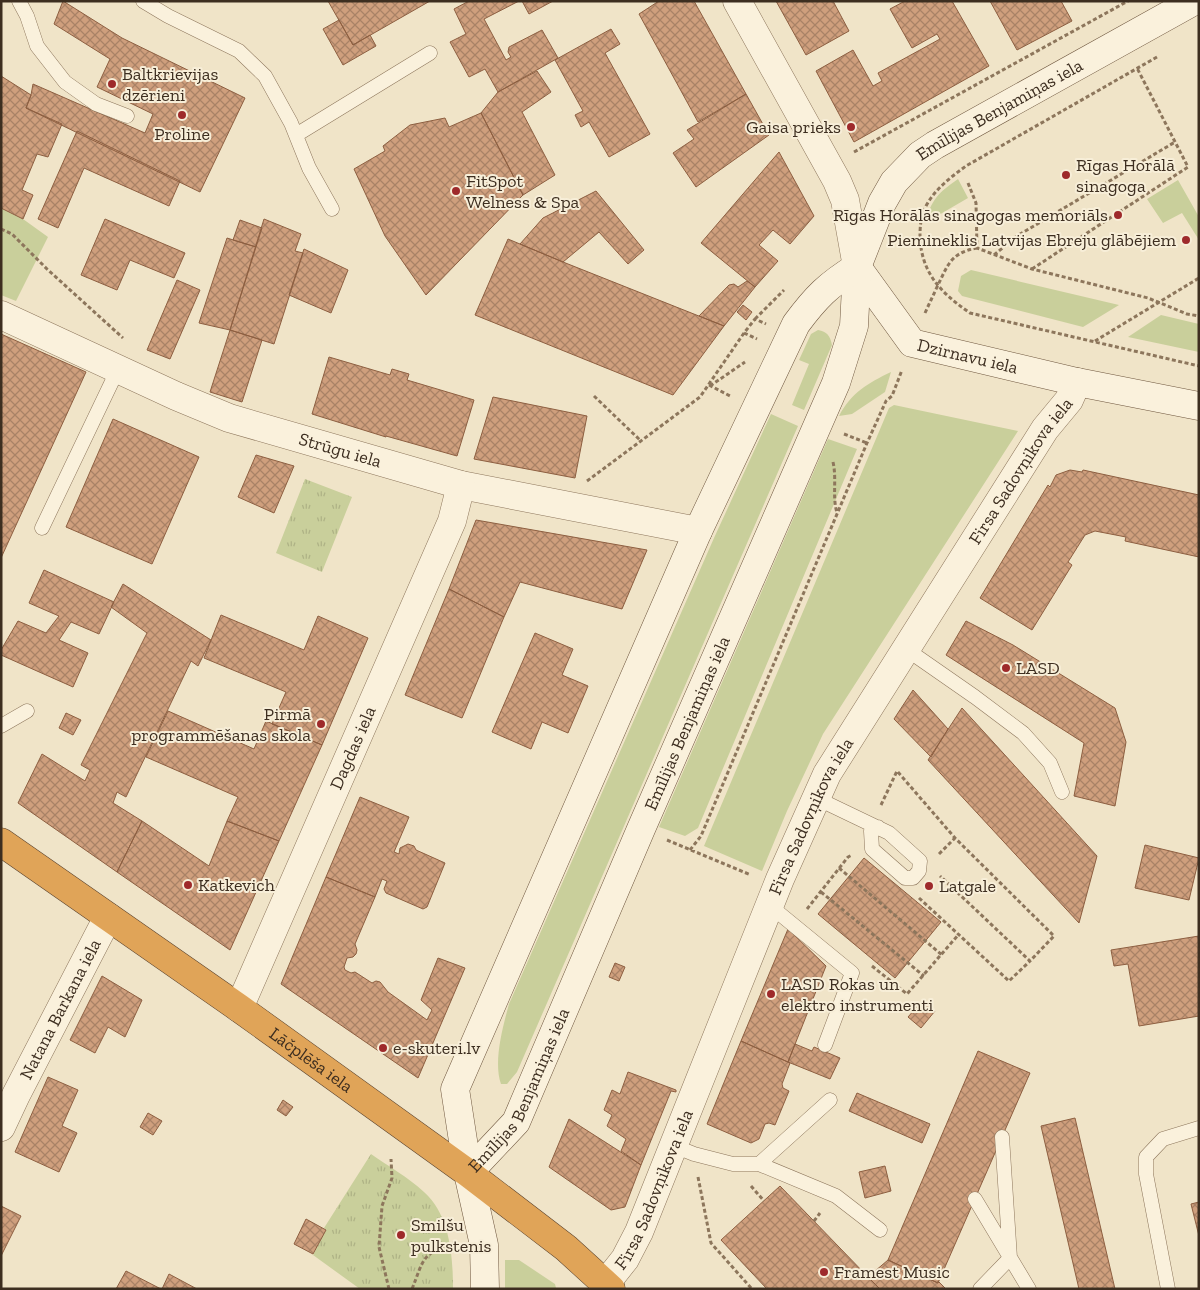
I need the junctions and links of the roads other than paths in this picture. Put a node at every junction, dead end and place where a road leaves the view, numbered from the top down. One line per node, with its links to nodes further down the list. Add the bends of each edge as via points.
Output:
1 (19, 1): 6 (lane, via 37,46 65,82 96,104)
2 (143, 1): 7 (lane, via 239,51 265,76)
3 (737, 1): 9 (street, Dzirnavu iela, via 837,181 845,200)
4 (1194, 1): 9 (street, Emīlijas Benjamiņas iela, via 920,155 894,182)
5 (430, 53): 7 (lane)
6 (127, 116)
7 (296, 135): 8 (lane, via 309,168)
8 (332, 209)
9 (856, 267): 12 (street, Dzirnavu iela, via 912,343); 16 (street, Emīlijas Benjamiņas iela, via 812,301 796,324); 35 (street, Emīlijas Benjamiņas iela, via 854,326 836,383 644,820 516,1122)
10 (1, 314): 11 (street, Strūgu iela)
11 (118, 369): 14 (street, Strūgu iela, via 229,418); 15 (lane)
12 (1077, 382): 13 (street, Dzirnavu iela); 17 (street, Firsa Sadovņikova iela, via 1069,400 1045,429)
13 (1199, 406)
14 (461, 485): 16 (street, Strūgu iela); 26 (street, Dagdas iela, via 452,521)
15 (42, 528)
16 (698, 531): 35 (street, Emīlijas Benjamiņas iela, via 455,1089)
17 (906, 649): 20 (lane, via 1023,733 1050,763); 21 (street, Firsa Sadovņikova iela, via 827,774)
18 (28, 711): 19 (lane)
19 (1, 726)
20 (1062, 792)
21 (816, 798): 22 (lane); 24 (street, Firsa Sadovņikova iela)
22 (875, 826): 22 (lane, via 871,831 872,849 905,878 913,878 919,871 920,860 889,833)
23 (1, 842): 25 (highway, Lāčplēša iela)
24 (773, 895): 27 (lane, via 852,973); 33 (street, Firsa Sadovņikova iela)
25 (108, 917): 26 (highway, Lāčplēša iela); 28 (street, Natana Barkana iela)
26 (239, 1008): 35 (highway, Lāčplēša iela)
27 (825, 1045)
28 (9, 1097): 30 (street, Natana Barkana iela)
29 (830, 1100): 34 (lane)
30 (1, 1127)
31 (1199, 1128): 43 (lane, via 1163,1139 1146,1157 1146,1174)
32 (1002, 1137): 38 (lane)
33 (684, 1150): 34 (lane, via 733,1164); 39 (street, Firsa Sadovņikova iela)
34 (759, 1164): 37 (lane, via 836,1196)
35 (468, 1173): 39 (highway, Lāčplēša iela, via 559,1242); 40 (street, via 484,1245)
36 (975, 1199): 38 (lane)
37 (880, 1230)
38 (1010, 1258): 41 (lane); 42 (lane)
39 (608, 1286)
40 (485, 1289)
41 (980, 1289)
42 (1029, 1289)
43 (1168, 1289)

